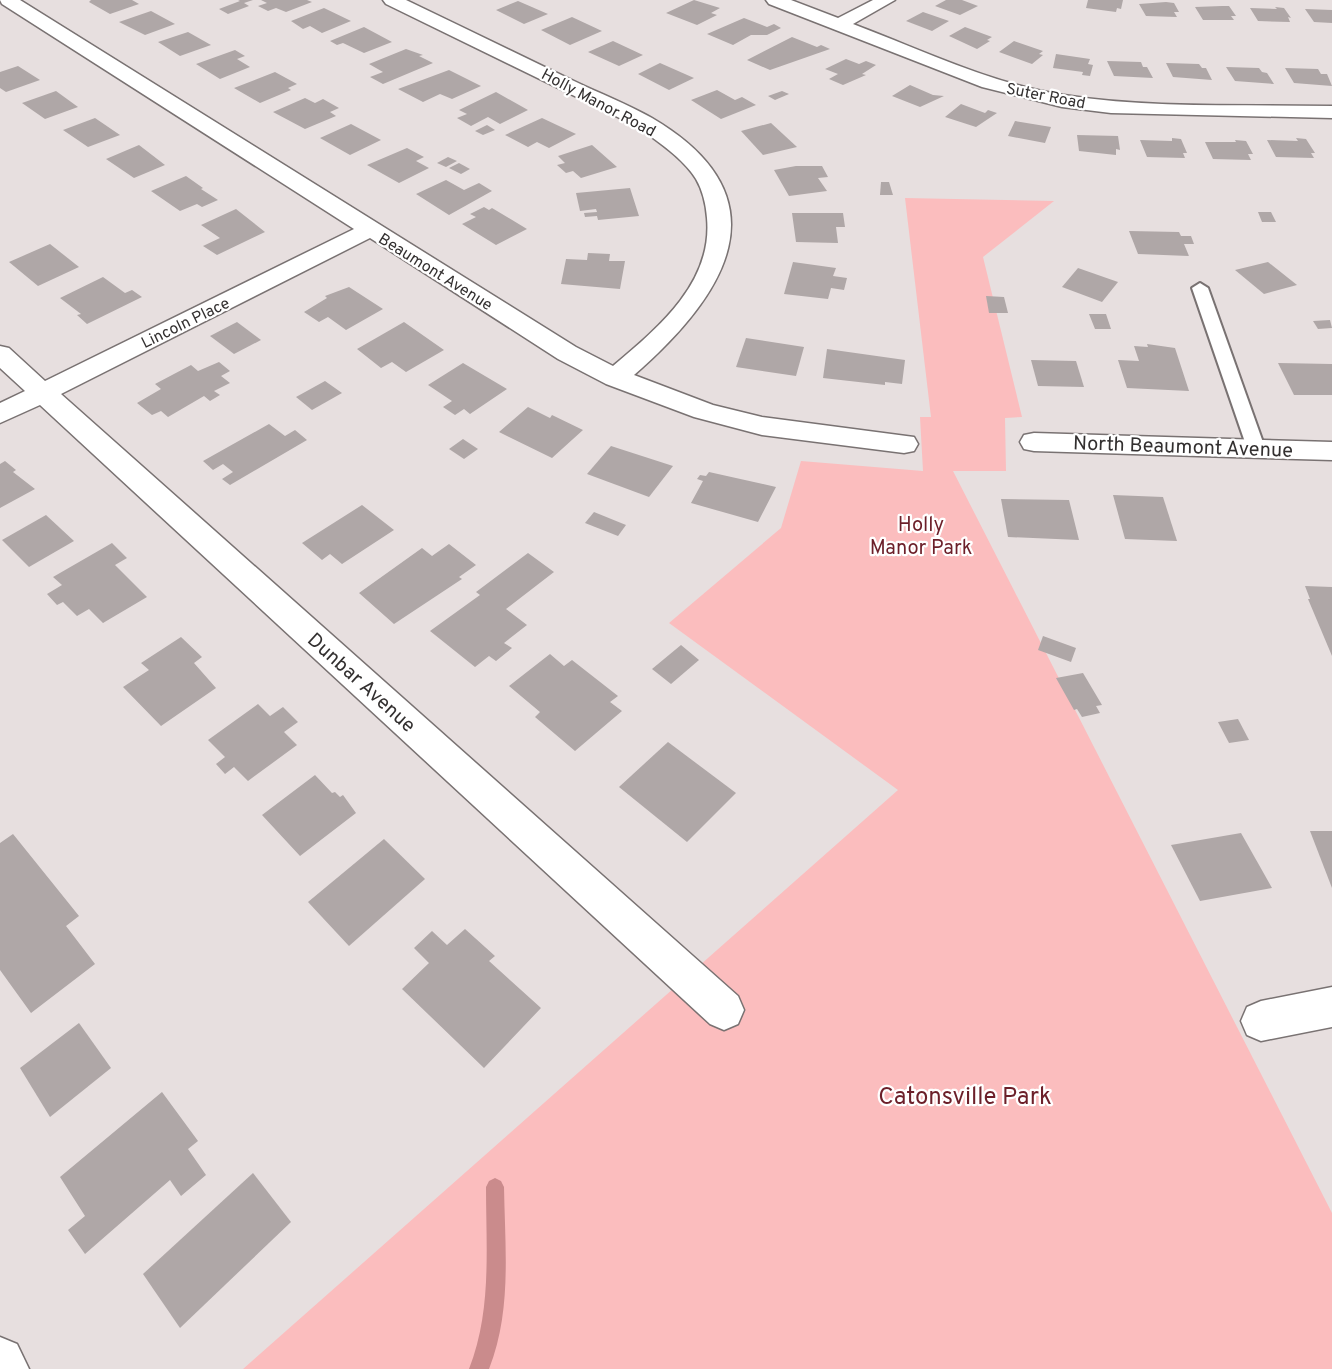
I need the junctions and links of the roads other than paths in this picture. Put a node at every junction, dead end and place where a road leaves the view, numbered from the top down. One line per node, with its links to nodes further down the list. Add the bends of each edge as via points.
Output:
1 (8, 0): 7 (street, Beaumont Avenue)
2 (392, 0): 10 (street, Holly Manor Road, via 645,123 702,171 721,223 718,254 704,284 679,319)
3 (775, 0): 5 (street, Suter Road)
4 (886, 0): 5 (street)
5 (838, 24): 6 (street, Suter Road, via 989,83 1062,101 1111,107)
6 (1332, 112)
7 (371, 229): 10 (street, Beaumont Avenue, via 567,353); 11 (street, Lincoln Place)
8 (1200, 288): 15 (lane)
9 (0, 354): 11 (street, Dunbar Avenue)
10 (615, 378): 14 (street, Beaumont Avenue, via 729,419 790,431)
11 (43, 392): 12 (street, Lincoln Place); 18 (street, Dunbar Avenue)
12 (0, 414)
13 (1034, 442): 15 (street, North Beaumont Avenue)
14 (904, 444)
15 (1256, 448): 16 (street, North Beaumont Avenue)
16 (1332, 451)
17 (1332, 1007): 19 (street)
18 (723, 1010)
19 (1261, 1021)
20 (0, 1361): 21 (street)
21 (5, 1369)

